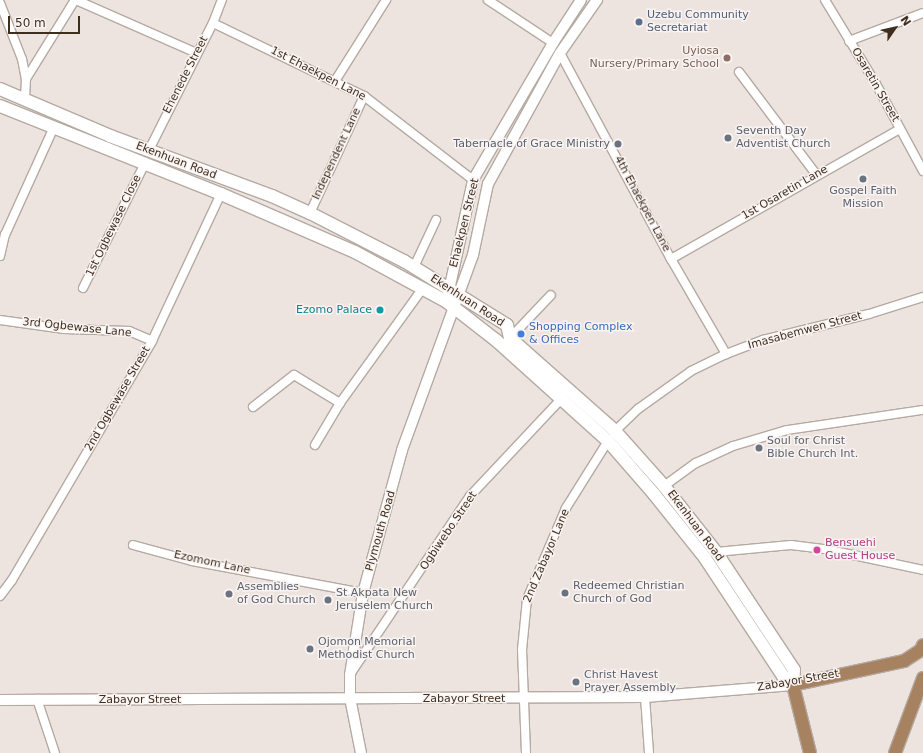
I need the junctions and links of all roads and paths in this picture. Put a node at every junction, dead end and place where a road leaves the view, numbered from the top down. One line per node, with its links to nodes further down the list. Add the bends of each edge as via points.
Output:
1 (76, 0): 14 (street); 16 (street)
2 (222, 0): 10 (street, Ehenede Street)
3 (386, 0): 17 (street)
4 (488, 0): 12 (street)
5 (581, 0): 12 (street, Ehaekpen Street)
6 (597, 0): 13 (street, Ehaekpen Street)
7 (825, 0): 11 (street, Osaretin Street)
8 (0, 3): 16 (street, via 22,59)
9 (923, 13): 11 (street)
10 (213, 23): 14 (street, Ehenede Street); 17 (street, 1st Ehaekpen Lane)
11 (849, 41): 23 (street, Osaretin Street)
12 (553, 43): 28 (street, Ehaekpen Street)
13 (560, 52): 33 (street, 4th Ehaekpen Lane); 37 (street, Ehaekpen Street, via 488,184 473,255)
14 (196, 53): 24 (street, Ehenede Street)
15 (739, 72): 27 (street)
16 (26, 79): 20 (street)
17 (335, 80): 19 (street, 1st Ehaekpen Lane)
18 (0, 89): 20 (main road, Ekenhuan Road)
19 (364, 96): 28 (street, 1st Ehaekpen Lane); 30 (street, Independent Lane)
20 (25, 99): 24 (main road, Ekenhuan Road)
21 (0, 106): 22 (main road, Ekenhuan Road)
22 (54, 127): 25 (main road, Ekenhuan Road); 32 (street, via 5,235)
23 (900, 129): 26 (street, Osaretin Street); 27 (street, 1st Osaretin Lane)
24 (149, 150): 30 (main road, Ekenhuan Road)
25 (145, 163): 29 (main road, Ekenhuan Road); 35 (street, 1st Ogbewase Close)
26 (923, 171)
27 (816, 174): 33 (street, 1st Osaretin Lane)
28 (473, 180): 37 (street, Ehaekpen Street)
29 (221, 194): 36 (main road, Ekenhuan Road, via 355,252); 43 (street, 2nd Ogbewase Street)
30 (310, 213): 34 (main road, Ekenhuan Road)
31 (436, 220): 34 (street)
32 (0, 256)
33 (671, 259): 44 (street, 4th Ehaekpen Lane)
34 (414, 267): 37 (main road, Ekenhuan Road)
35 (83, 288)
36 (423, 288): 40 (main road, Ekenhuan Road); 46 (street)
37 (454, 292): 40 (street, Ehaekpen Street); 42 (main road, Ekenhuan Road, via 506,325)
38 (551, 295): 42 (street)
39 (923, 296): 44 (street, Imasabemwen Street, via 869,314 763,340)
40 (451, 308): 45 (main road, Ekenhuan Road, via 497,341); 56 (street, Plymouth Road, via 402,450)
41 (0, 320): 43 (street, 3rd Ogbewase Lane, via 64,329 129,331)
42 (510, 338): 49 (main road, Ekenhuan Road)
43 (152, 341): 57 (street, 2nd Ogbewase Street, via 12,580)
44 (726, 354): 49 (street, Imasabemwen Street, via 691,371 638,409)
45 (562, 398): 50 (main road, Ekenhuan Road); 59 (street, Ogbiwebo Street, via 470,496)
46 (340, 403): 47 (street, via 294,375); 51 (street)
47 (253, 407)
48 (923, 410): 52 (street, via 787,430 733,446 696,463)
49 (615, 430): 52 (main road, Ekenhuan Road)
50 (608, 441): 61 (main road, Ekenhuan Road, via 705,558 783,676); 65 (street, 2nd Zabayor Lane, via 566,508 527,599 522,650)
51 (315, 446)
52 (664, 486): 54 (main road, Ekenhuan Road)
53 (134, 545): 56 (street, Ezomom Lane, via 192,561)
54 (716, 552): 55 (street, via 791,545 825,549); 61 (main road, Ekenhuan Road, via 794,670)
55 (923, 570)
56 (363, 593): 59 (street, Plymouth Road)
57 (0, 596)
58 (922, 647): 61 (main road, Zabayor Street, via 904,661)
59 (350, 675): 63 (street, Plymouth Road)
60 (923, 678): 72 (main road)
61 (793, 685): 62 (street, Zabayor Street); 71 (main road, Ekenhuan Road)
62 (645, 697): 65 (street, Zabayor Street); 70 (street)
63 (350, 698): 64 (street, Zabayor Street, via 113,701); 65 (street, Zabayor Street); 68 (street, Plymouth Road)
64 (37, 699): 66 (street, Zabayor Street); 67 (street)
65 (523, 699): 69 (street, 2nd Zabayor Lane)
66 (0, 700)
67 (55, 753)
68 (361, 753)
69 (526, 753)
70 (649, 753)
71 (810, 753)
72 (895, 753)

